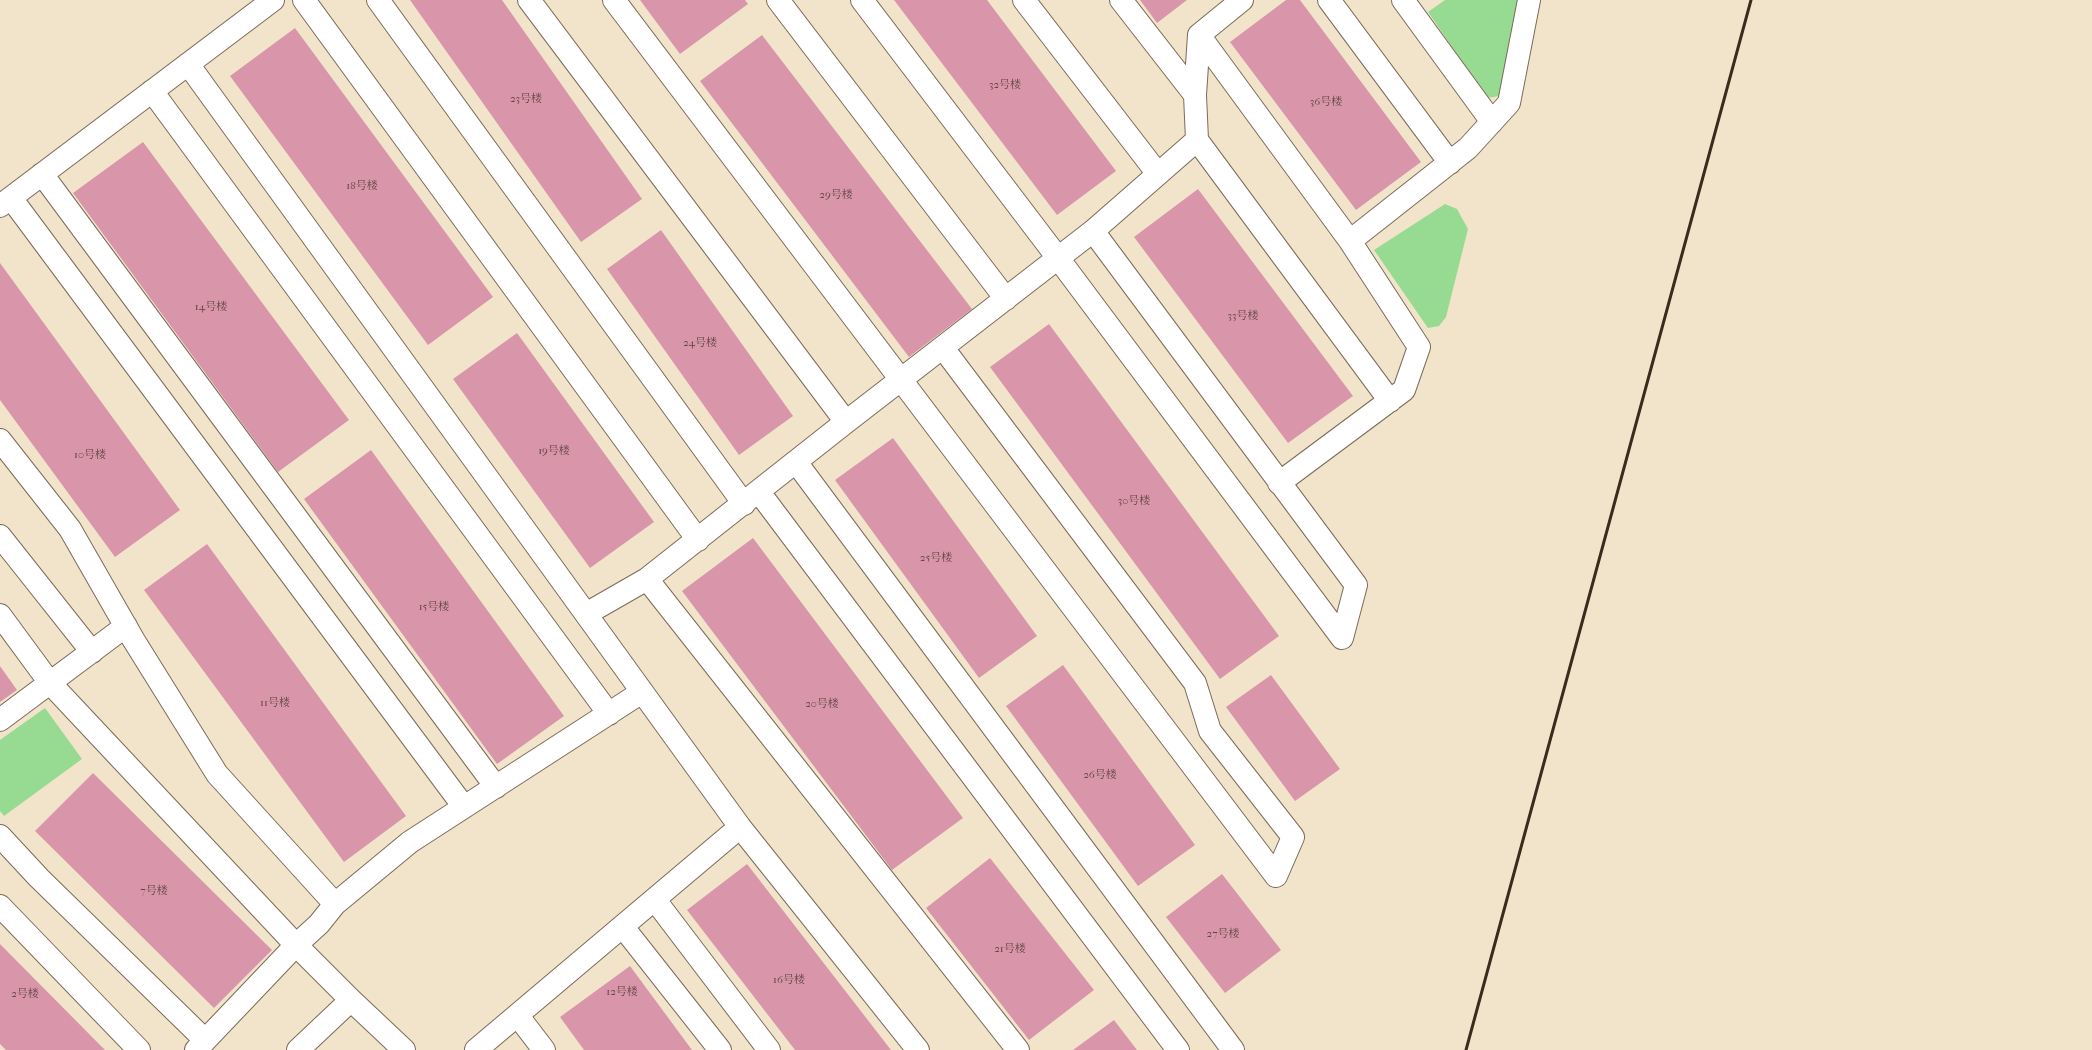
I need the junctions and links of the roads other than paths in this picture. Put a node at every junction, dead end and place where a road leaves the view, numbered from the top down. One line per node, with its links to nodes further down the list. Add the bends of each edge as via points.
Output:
1 (273, 0): 15 (street)
2 (304, 0): 37 (street)
3 (378, 0): 35 (street)
4 (529, 0): 31 (street)
5 (614, 0): 29 (street)
6 (778, 0): 27 (street)
7 (862, 0): 26 (street)
8 (1024, 0): 22 (street)
9 (1121, 0): 17 (street)
10 (1242, 0): 14 (street)
11 (1329, 0): 20 (street)
12 (1403, 0): 18 (street)
13 (1529, 0): 18 (street, via 1509,103)
14 (1198, 35): 17 (street); 25 (street)
15 (188, 64): 16 (street); 39 (street)
16 (152, 91): 21 (street); 45 (street)
17 (1194, 95): 19 (street)
18 (1492, 122): 20 (street)
19 (1197, 140): 22 (street); 30 (street)
20 (1450, 163): 25 (street)
21 (42, 174): 23 (street); 47 (street)
22 (1158, 174): 24 (street)
23 (6, 202): 48 (street)
24 (1093, 232): 26 (street); 34 (street)
25 (1350, 241): 30 (street, via 1419,347 1404,390)
26 (1058, 258): 27 (street); 34 (street, via 1342,638 1356,585)
27 (1006, 299): 28 (street)
28 (943, 348): 29 (street); 29 (street, via 1195,683 1210,731 1293,837 1276,876)
29 (900, 381): 31 (street)
30 (1390, 401): 34 (street)
31 (846, 422): 33 (street)
32 (0, 440): 41 (street, via 70,529)
33 (796, 462): 35 (street); 69 (street)
34 (1280, 483)
35 (751, 498): 37 (street); 68 (street)
36 (0, 536): 42 (street)
37 (698, 540): 38 (street)
38 (647, 579): 39 (street); 67 (street)
39 (586, 614): 44 (street)
40 (0, 615): 43 (street)
41 (126, 626): 42 (street); 52 (street, via 217,774)
42 (92, 652): 43 (street)
43 (50, 683): 46 (street); 55 (street)
44 (642, 692): 45 (street); 49 (street)
45 (609, 714): 47 (street)
46 (0, 720)
47 (496, 787): 48 (street)
48 (464, 807): 52 (street, via 410,842)
49 (740, 828): 51 (street); 66 (street)
50 (0, 836): 58 (street)
51 (655, 900): 54 (street); 65 (street)
52 (335, 904): 55 (street, via 319,924)
53 (0, 906): 59 (street)
54 (623, 927): 57 (street); 64 (street)
55 (296, 945): 56 (street); 58 (street)
56 (351, 1000): 60 (street); 61 (street)
57 (518, 1016): 62 (street); 63 (street)
58 (200, 1045)
59 (140, 1050)
60 (298, 1050)
61 (404, 1050)
62 (476, 1050)
63 (544, 1050)
64 (720, 1050)
65 (769, 1050)
66 (918, 1050)
67 (1018, 1050)
68 (1178, 1050)
69 (1233, 1050)

